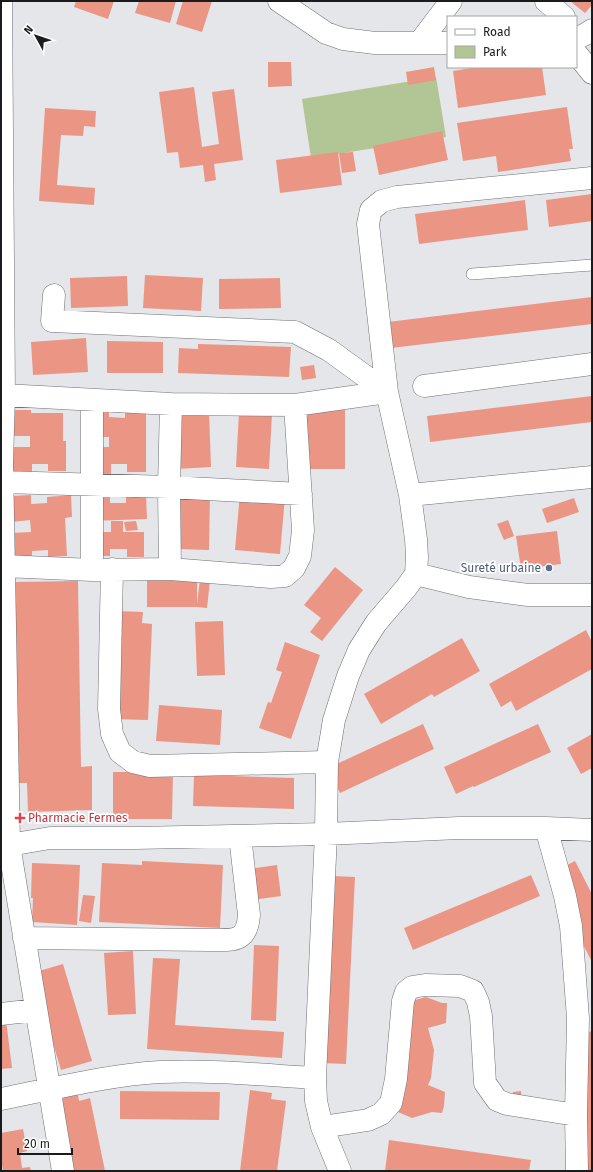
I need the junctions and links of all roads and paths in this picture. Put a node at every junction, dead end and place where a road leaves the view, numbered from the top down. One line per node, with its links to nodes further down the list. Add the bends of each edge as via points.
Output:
1 (1, 1): 15 (street)
2 (279, 1): 7 (street, via 326,33 343,39 375,43)
3 (451, 1): 7 (street)
4 (546, 1): 5 (street)
5 (563, 16)
6 (581, 37): 9 (street)
7 (420, 42): 8 (street)
8 (447, 43)
9 (592, 74)
10 (592, 178): 17 (street, via 397,197 382,201 371,210 368,224)
11 (592, 265): 12 (lane)
12 (472, 274)
13 (54, 295): 17 (street, via 52,321 295,332 329,350)
14 (592, 364): 16 (street)
15 (3, 381): 18 (street); 21 (street)
16 (424, 386)
17 (387, 392): 20 (street); 26 (street)
18 (92, 400): 19 (street); 23 (street)
19 (171, 404): 20 (street); 24 (street)
20 (295, 405): 25 (street)
21 (2, 469): 23 (street); 27 (street)
22 (592, 476): 26 (street)
23 (92, 485): 24 (street); 28 (street)
24 (169, 488): 25 (street); 29 (street)
25 (301, 494): 29 (street, via 303,530 300,556 294,568 285,576)
26 (410, 495): 30 (street, via 418,557)
27 (5, 566): 28 (street); 32 (street)
28 (102, 569): 29 (street); 33 (street, via 109,709 112,734 120,752 133,762 150,766)
29 (170, 569)
30 (416, 574): 31 (street, via 469,586 528,595); 33 (street, via 376,623 359,650 334,720)
31 (592, 595)
32 (4, 702): 38 (street)
33 (327, 762): 36 (street)
34 (546, 828): 35 (street); 36 (street, via 459,828); 42 (street, via 565,896)
35 (592, 830)
36 (326, 834): 37 (street); 43 (street)
37 (240, 836): 38 (street, via 50,838); 39 (street, via 249,924 245,933 236,939)
38 (5, 847): 39 (street)
39 (24, 938): 40 (street)
40 (36, 1010): 41 (street); 44 (street)
41 (1, 1014)
42 (585, 1018): 46 (street)
43 (315, 1078): 44 (street, via 215,1072 159,1072 115,1077); 47 (street, via 316,1101)
44 (49, 1090): 45 (street); 48 (street)
45 (1, 1099)
46 (576, 1115): 47 (street, via 497,1100 485,1084 481,1016 473,991 460,986 426,985 412,987 406,992 403,1001 396,1079 391,1103 381,1114 368,1120); 50 (street)
47 (322, 1127): 49 (street)
48 (62, 1171)
49 (340, 1171)
50 (577, 1171)

